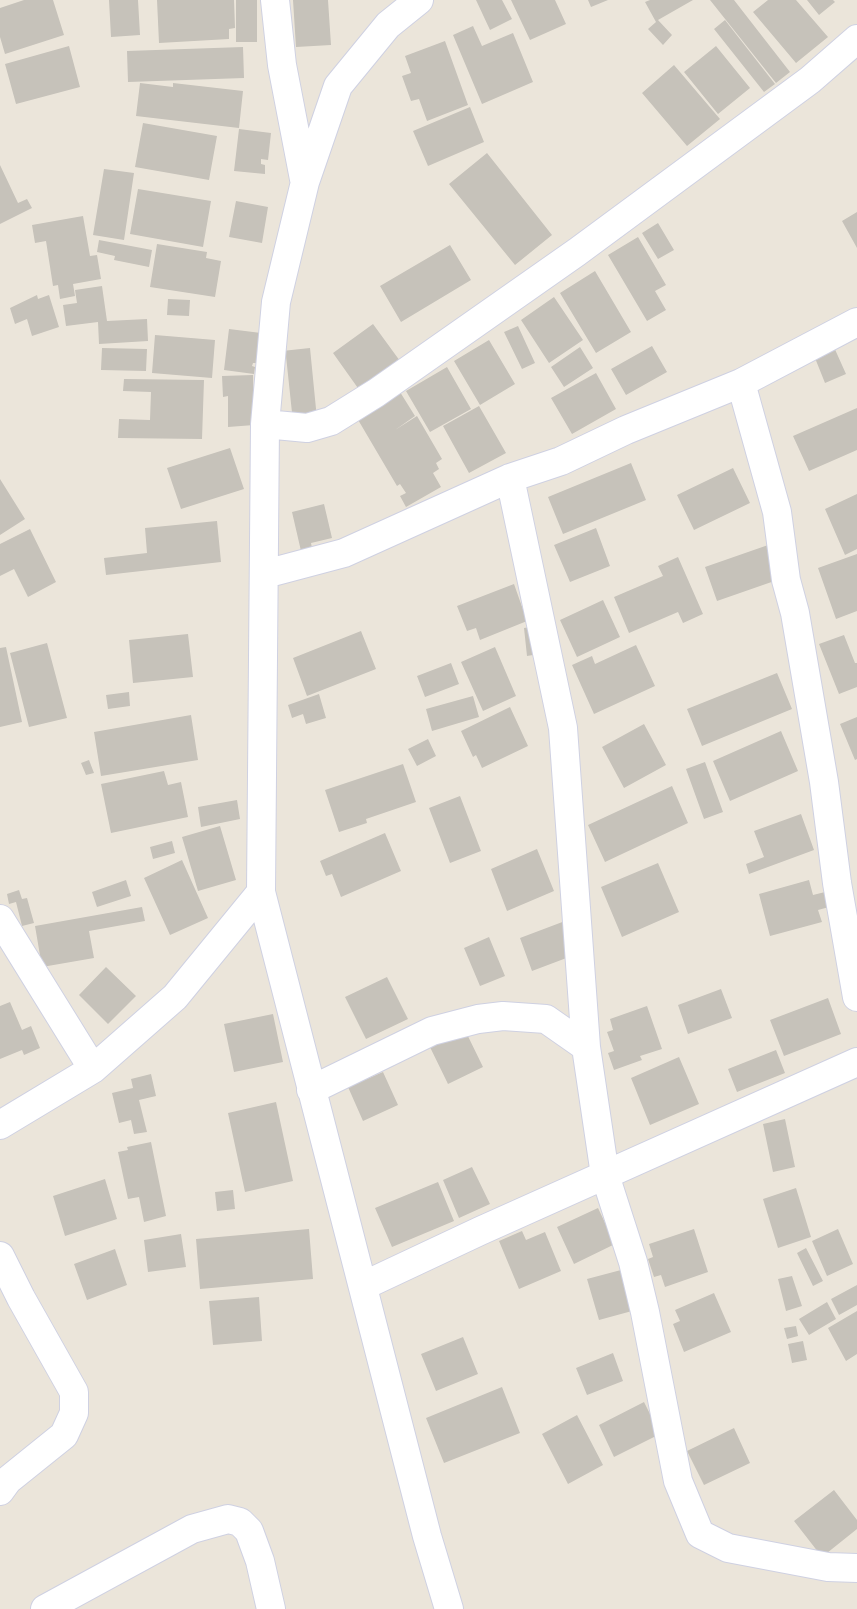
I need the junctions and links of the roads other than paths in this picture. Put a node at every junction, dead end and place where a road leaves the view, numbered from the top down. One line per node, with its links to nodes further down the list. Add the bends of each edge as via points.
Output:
1 (275, 0): 4 (street, via 282,65)
2 (419, 0): 4 (street, via 388,25 338,86)
3 (857, 39): 7 (street, via 810,80 588,244 376,393 331,421 307,428)
4 (305, 182): 7 (street, via 276,302)
5 (857, 322): 6 (street)
6 (741, 383): 8 (street, via 561,461); 12 (street, via 777,512)
7 (265, 424): 9 (street)
8 (510, 478): 9 (street, via 344,553); 13 (street, via 563,728)
9 (265, 574): 10 (street)
10 (261, 892): 15 (street, via 175,997); 16 (street)
11 (0, 919): 15 (street)
12 (857, 997)
13 (586, 1047): 16 (street, via 546,1019 478,1019 432,1031); 18 (street)
14 (857, 1062): 18 (street)
15 (93, 1069): 17 (street)
16 (311, 1090): 20 (street)
17 (0, 1125)
18 (605, 1175): 20 (street); 22 (street, via 639,1287 678,1481 700,1534 728,1548)
19 (0, 1256): 21 (street, via 74,1392 74,1413 64,1434)
20 (363, 1286): 25 (street)
21 (0, 1491)
22 (857, 1568)
23 (45, 1609): 24 (street, via 192,1529 228,1519 249,1531)
24 (271, 1609)
25 (449, 1609)

